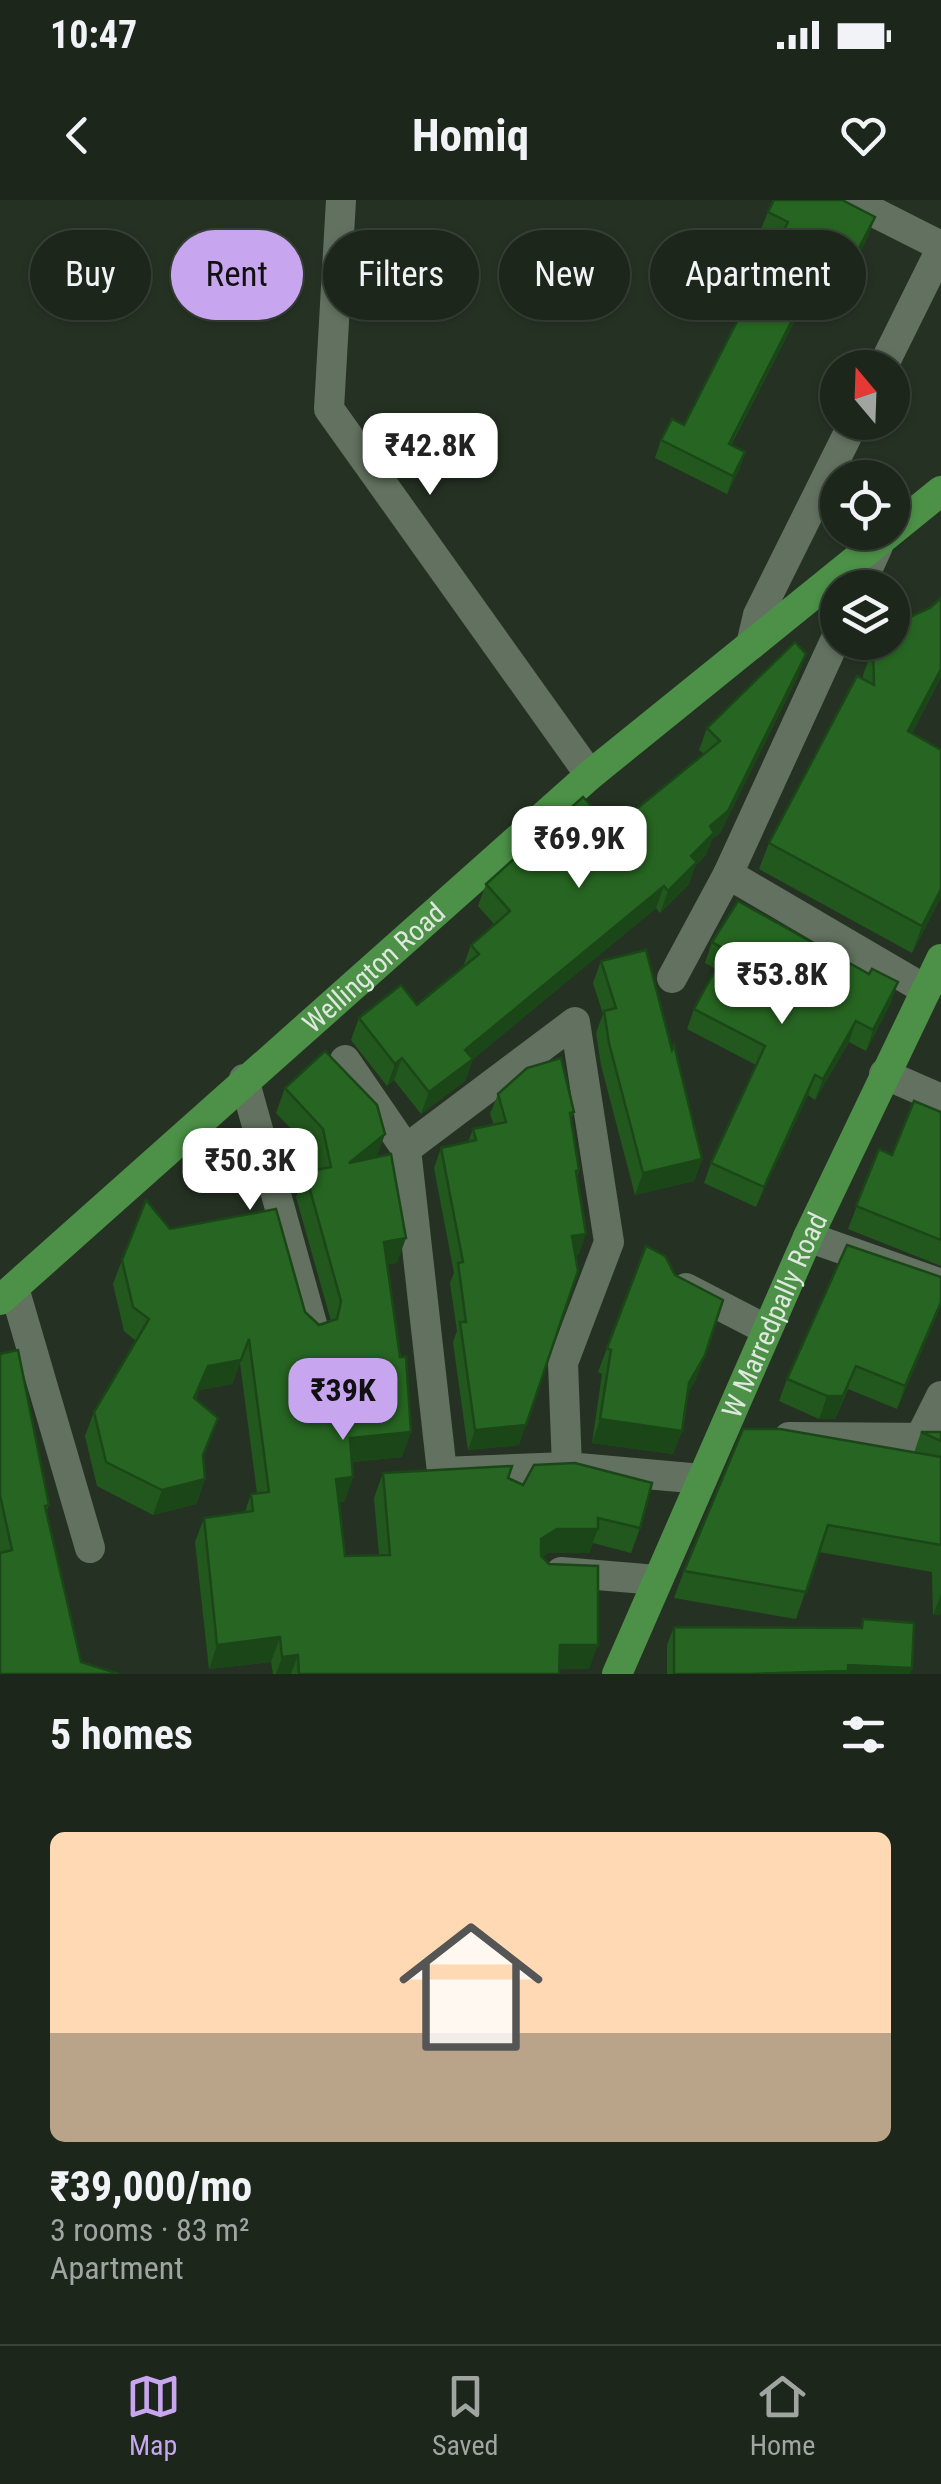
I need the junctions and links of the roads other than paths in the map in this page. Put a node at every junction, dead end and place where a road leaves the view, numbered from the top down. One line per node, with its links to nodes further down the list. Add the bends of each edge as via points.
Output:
1 (341, 200): 11 (street, via 329,409)
2 (850, 200): 3 (street)
3 (941, 247): 4 (street)
4 (891, 350)
5 (845, 440): 9 (street, via 758,615)
6 (941, 491): 7 (main road, Wellington Road)
7 (910, 518)
8 (873, 550): 9 (main road, Wellington Road)
9 (751, 645): 11 (main road, Wellington Road)
10 (826, 660): 12 (street)
11 (590, 774): 18 (main road, Wellington Road)
12 (728, 874): 14 (street); 15 (street)
13 (941, 959): 15 (main road, W Marredpally Road)
14 (672, 978)
15 (926, 990): 17 (main road, W Marredpally Road)
16 (345, 1060): 20 (street)
17 (884, 1074): 19 (street); 21 (main road, W Marredpally Road)
18 (244, 1079): 24 (main road, Wellington Road); 26 (street)
19 (941, 1099)
20 (406, 1149): 30 (street, via 442,1472); 30 (street, via 575,1022 609,1242 563,1363)
21 (808, 1237): 23 (street); 25 (main road, W Marredpally Road)
22 (675, 1282): 25 (street)
23 (941, 1284)
24 (7, 1294): 32 (street)
25 (767, 1330): 28 (main road, W Marredpally Road)
26 (314, 1331)
27 (941, 1396): 29 (street)
28 (720, 1437): 29 (street); 31 (main road, W Marredpally Road)
29 (930, 1438)
30 (567, 1466): 31 (street)
31 (702, 1479): 34 (main road, W Marredpally Road)
32 (90, 1548)
33 (549, 1572): 34 (street)
34 (657, 1580): 35 (main road, W Marredpally Road)
35 (617, 1674)

